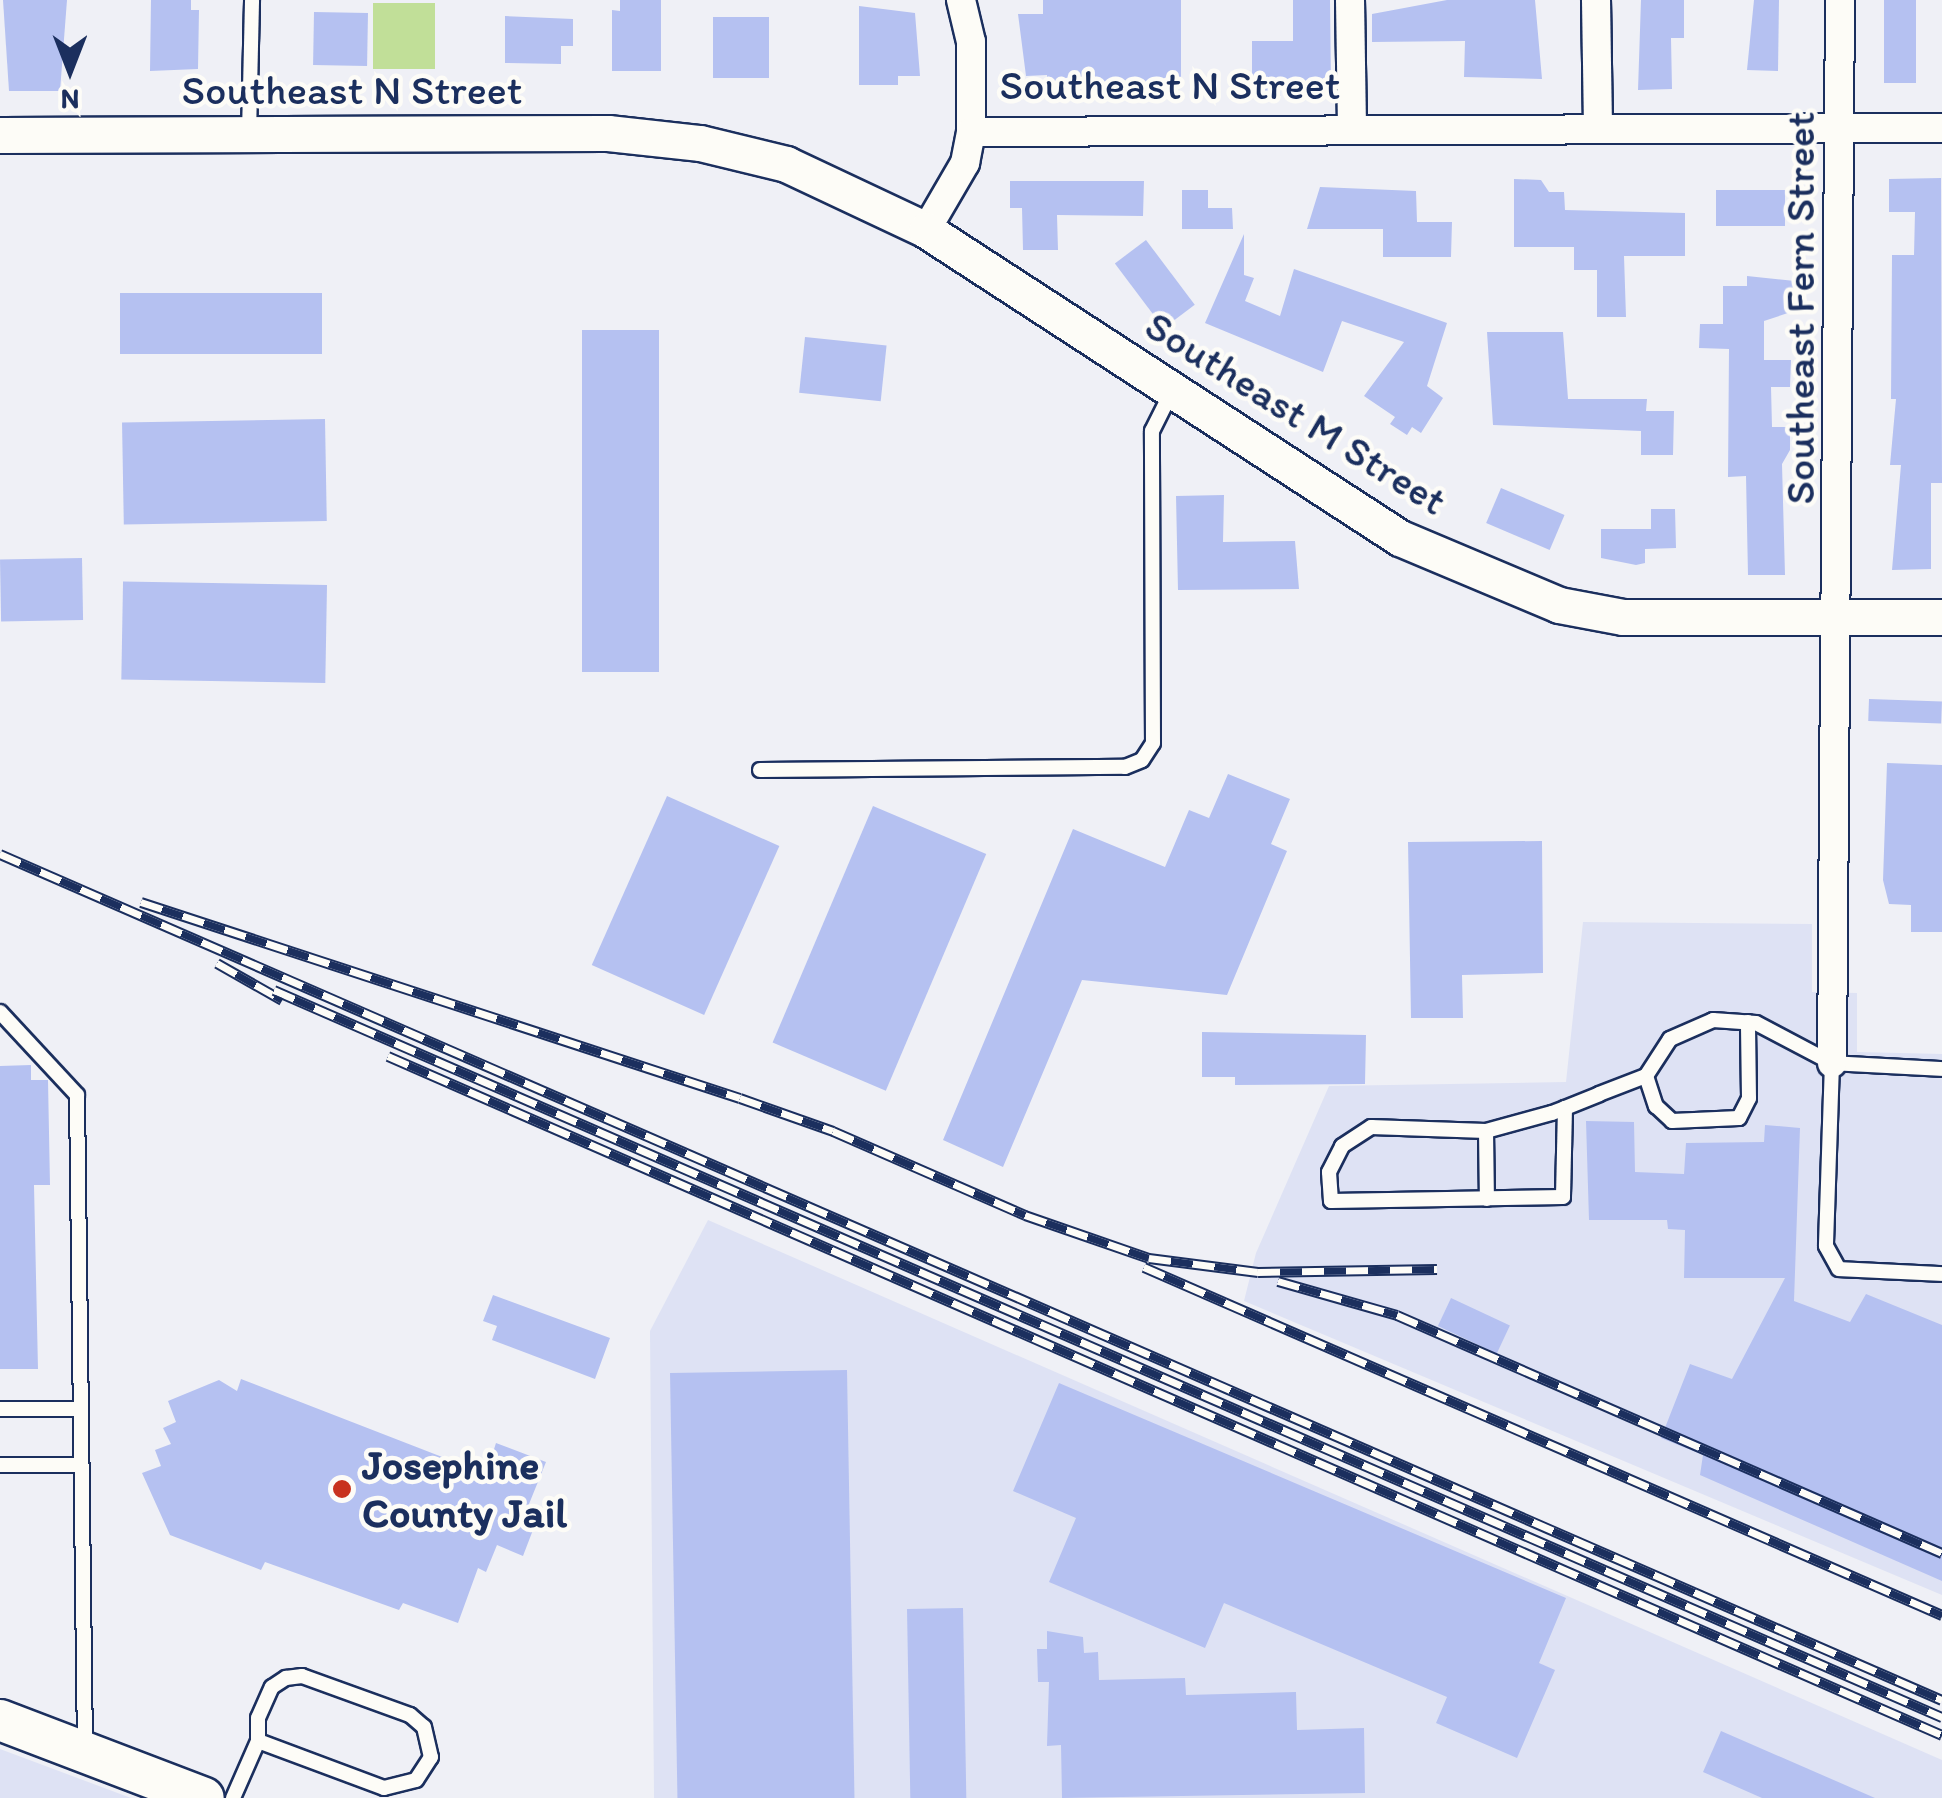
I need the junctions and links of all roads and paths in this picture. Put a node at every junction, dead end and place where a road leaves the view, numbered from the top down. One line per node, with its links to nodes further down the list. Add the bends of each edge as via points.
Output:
1 (252, 0): 12 (lane)
2 (961, 0): 10 (street, via 971,42)
3 (1350, 0): 9 (street)
4 (1596, 0): 6 (street)
5 (1840, 0): 7 (street, Southeast Fern Street)
6 (1598, 127): 7 (street, Southeast N Street); 9 (street, Southeast N Street)
7 (1841, 127): 8 (street, Southeast N Street); 15 (street, Southeast Fern Street)
8 (1942, 128)
9 (1352, 129): 10 (street, Southeast N Street)
10 (971, 132): 13 (street, Southeast N Street, via 965,163)
11 (0, 135): 12 (street, Southeast N Street)
12 (249, 136): 13 (street, Southeast N Street, via 608,133 700,143 786,164)
13 (926, 230): 14 (street, Southeast M Street)
14 (1172, 392): 15 (street, Southeast M Street, via 1400,538 1588,615); 17 (lane, via 1152,431 1154,744 1142,760 1108,768)
15 (1838, 616): 16 (street, Southeast M Street); 20 (street, Southeast Fern Street)
16 (1942, 617)
17 (760, 770)
18 (0, 1012): 28 (lane, via 77,1095)
19 (1748, 1022): 20 (lane); 22 (lane, via 1713,1020 1670,1039); 22 (lane, via 1749,1098 1740,1118 1672,1121 1656,1106)
20 (1832, 1064): 21 (lane); 26 (lane, via 1826,1246 1839,1269)
21 (1942, 1069)
22 (1646, 1076): 23 (lane)
23 (1565, 1108): 24 (lane); 25 (lane, via 1562,1197)
24 (1486, 1131): 25 (lane); 25 (lane, via 1371,1127 1342,1146 1329,1172 1331,1201)
25 (1487, 1199)
26 (1942, 1274)
27 (0, 1408): 28 (lane)
28 (80, 1409): 29 (lane)
29 (82, 1465): 30 (lane); 33 (lane)
30 (0, 1466)
31 (0, 1720): 33 (main road)
32 (258, 1740): 32 (lane, via 384,1788 416,1780 431,1757 424,1727 410,1716 302,1676 272,1687 258,1718); 35 (lane)
33 (85, 1752): 34 (main road)
34 (204, 1798)
35 (233, 1798)

